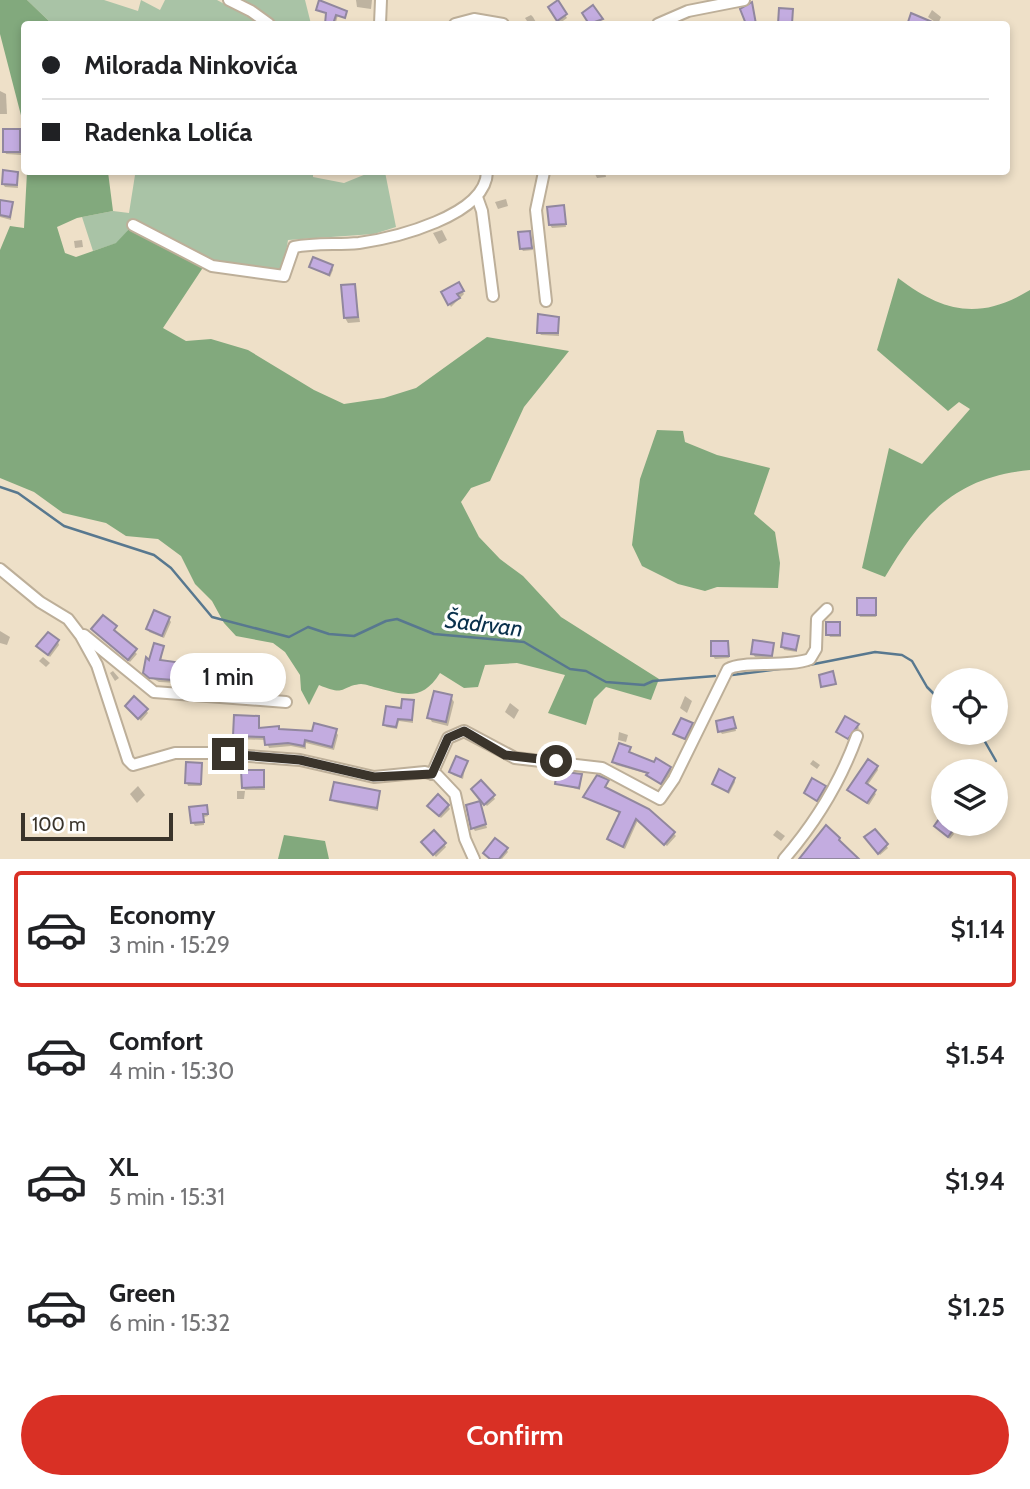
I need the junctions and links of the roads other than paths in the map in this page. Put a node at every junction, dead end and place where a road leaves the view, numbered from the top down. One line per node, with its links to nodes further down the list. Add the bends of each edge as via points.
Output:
1 (229, 0): 4 (street)
2 (381, 0): 5 (street)
3 (744, 0): 8 (street, via 688,11)
4 (265, 21)
5 (380, 21)
6 (466, 21): 7 (street)
7 (486, 21)
8 (665, 21)
9 (486, 175): 11 (street)
10 (543, 175): 14 (street, via 536,210)
11 (477, 197): 12 (street, via 442,219 383,239 294,247 284,276 212,266); 13 (street)
12 (133, 225)
13 (493, 296)
14 (546, 301)
15 (0, 569): 17 (street)
16 (827, 609): 20 (street, via 817,619 816,649 810,659 728,669 660,799 602,768 515,758 464,731 448,738)
17 (73, 627): 18 (street, via 154,692); 20 (street, via 92,655 133,765 175,753 210,752 300,760 374,777)
18 (286, 702)
19 (857, 736): 22 (street, via 829,800)
20 (432, 774): 21 (street, via 455,794)
21 (474, 859)
22 (784, 859)

